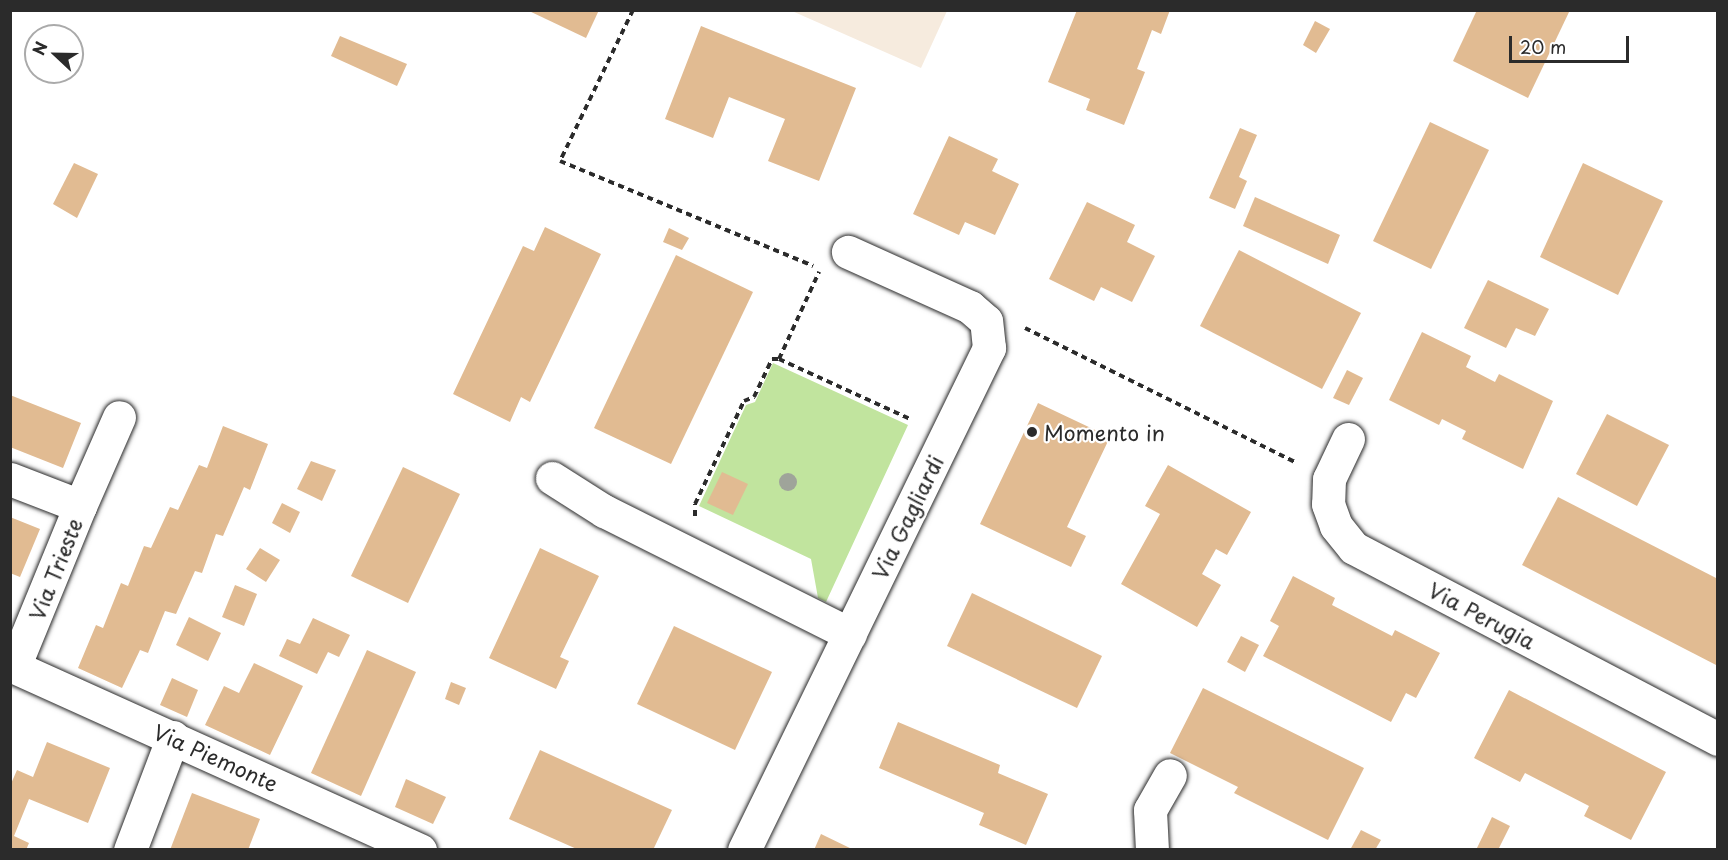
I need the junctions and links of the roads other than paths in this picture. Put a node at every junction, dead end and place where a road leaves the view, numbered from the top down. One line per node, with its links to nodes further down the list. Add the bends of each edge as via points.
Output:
1 (848, 252): 7 (street, Via Gagliardi, via 970,307 986,321 989,348)
2 (119, 417): 6 (street)
3 (1348, 439): 10 (street, Via Perugia, via 1329,479 1328,504 1336,526 1354,548)
4 (552, 478): 7 (street, via 604,511)
5 (10, 479): 6 (street, Via Trieste)
6 (80, 506): 8 (street, Via Trieste)
7 (849, 634): 14 (street, Via Gagliardi)
8 (12, 666): 9 (street, Via Piemonte)
9 (173, 737): 12 (street, Via Piemonte); 13 (street)
10 (1718, 739)
11 (1170, 775): 15 (street, via 1150,810)
12 (411, 848)
13 (130, 849)
14 (744, 849)
15 (1152, 849)

